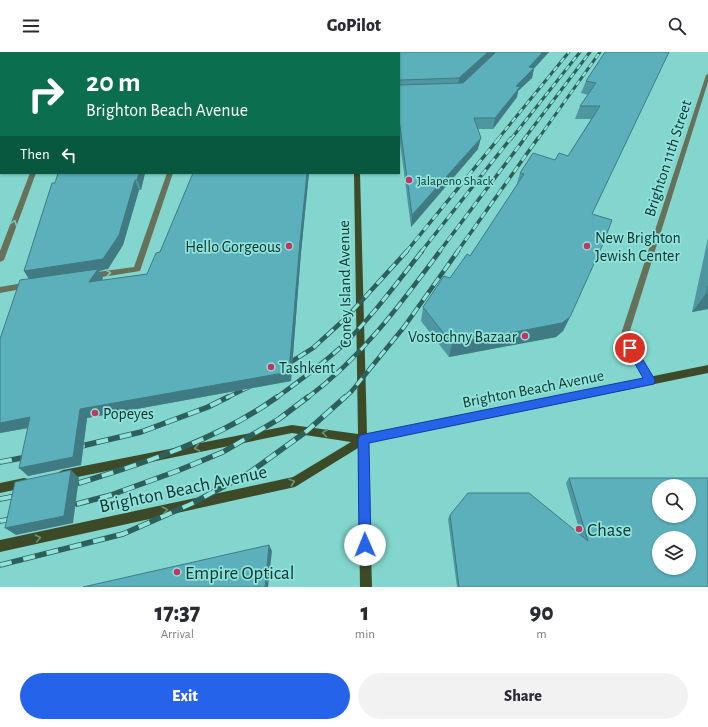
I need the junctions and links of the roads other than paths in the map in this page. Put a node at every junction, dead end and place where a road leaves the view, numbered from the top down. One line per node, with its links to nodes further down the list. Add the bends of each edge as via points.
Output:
1 (708, 75): 10 (street, Brighton 11th Street, via 624,337)
2 (33, 174): 5 (street, one-way to 2)
3 (170, 174): 6 (street, one-way to 3, via 137,269)
4 (357, 174): 11 (main road, Coney Island Avenue)
5 (0, 260)
6 (85, 277)
7 (40, 284): 8 (street)
8 (0, 290)
9 (708, 369): 10 (main road, Brighton Beach Avenue)
10 (650, 381): 11 (main road, Brighton Beach Avenue)
11 (364, 439): 12 (main road, Brighton Beach Avenue, one-way to 12, via 292,429); 15 (main road, Brighton Beach Avenue, one-way to 11, via 295,482); 16 (main road, Coney Island Avenue)
12 (54, 477)
13 (31, 482): 14 (main road)
14 (0, 488)
15 (0, 546)
16 (366, 587)

